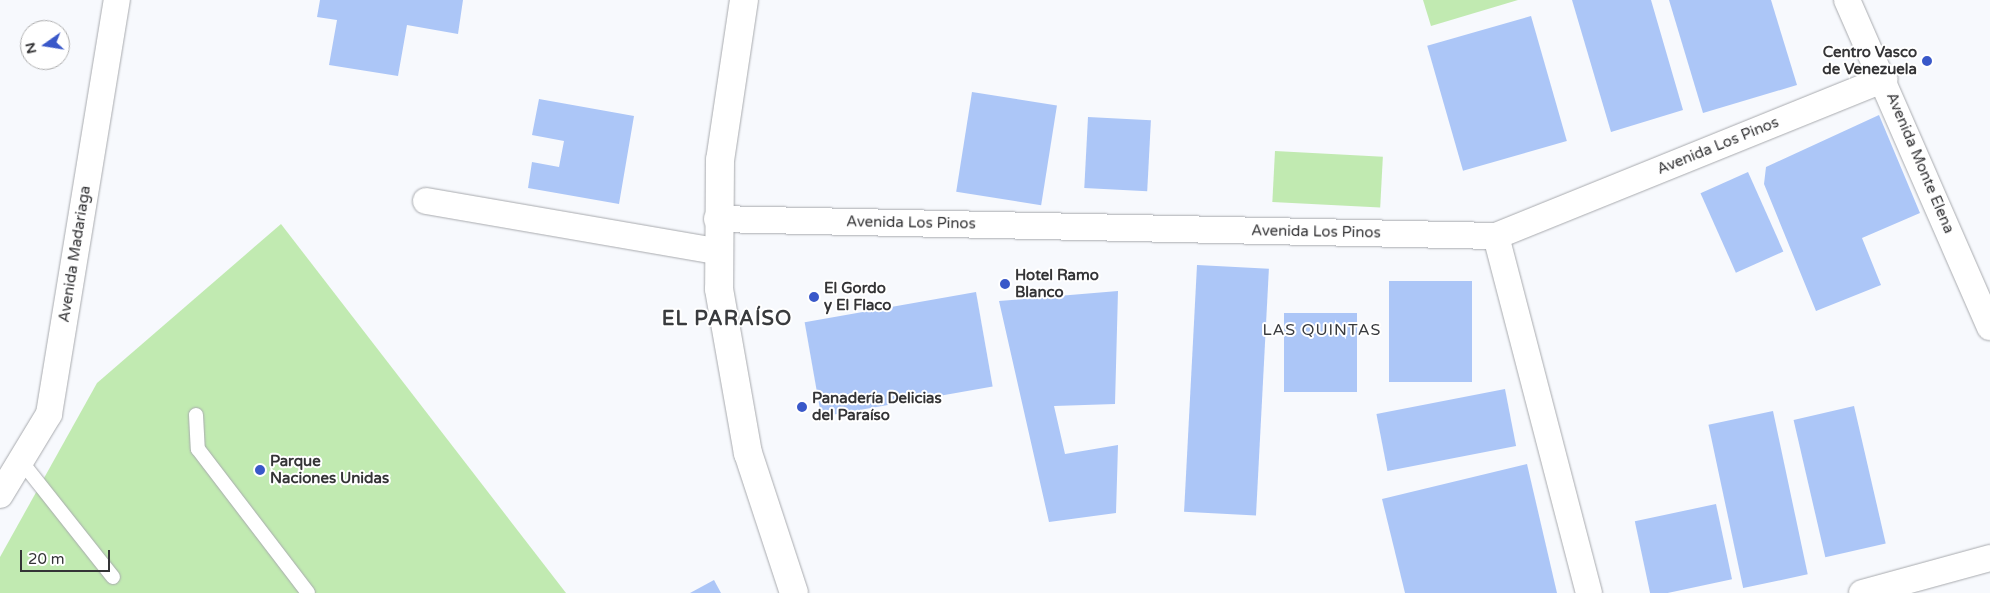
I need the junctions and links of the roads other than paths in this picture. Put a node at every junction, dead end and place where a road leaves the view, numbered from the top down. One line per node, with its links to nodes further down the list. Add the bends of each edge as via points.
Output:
1 (117, 0): 11 (street, Avenida Madariaga, via 49,414)
2 (744, 0): 6 (main road, via 728,89)
3 (1847, 0): 4 (street, Avenida Monte Elena)
4 (1884, 80): 7 (street, Avenida Los Pinos); 9 (street, Avenida Monte Elena)
5 (426, 201): 8 (street)
6 (717, 219): 7 (street, Avenida Los Pinos); 8 (main road)
7 (1496, 236): 17 (street)
8 (716, 251): 15 (main road, via 733,387)
9 (1990, 327)
10 (196, 415): 16 (lane, via 198,449)
11 (21, 461): 12 (street, Avenida Madariaga); 14 (lane)
12 (0, 495)
13 (1990, 558): 18 (street)
14 (113, 577)
15 (786, 587)
16 (308, 593)
17 (1589, 593)
18 (1862, 593)

